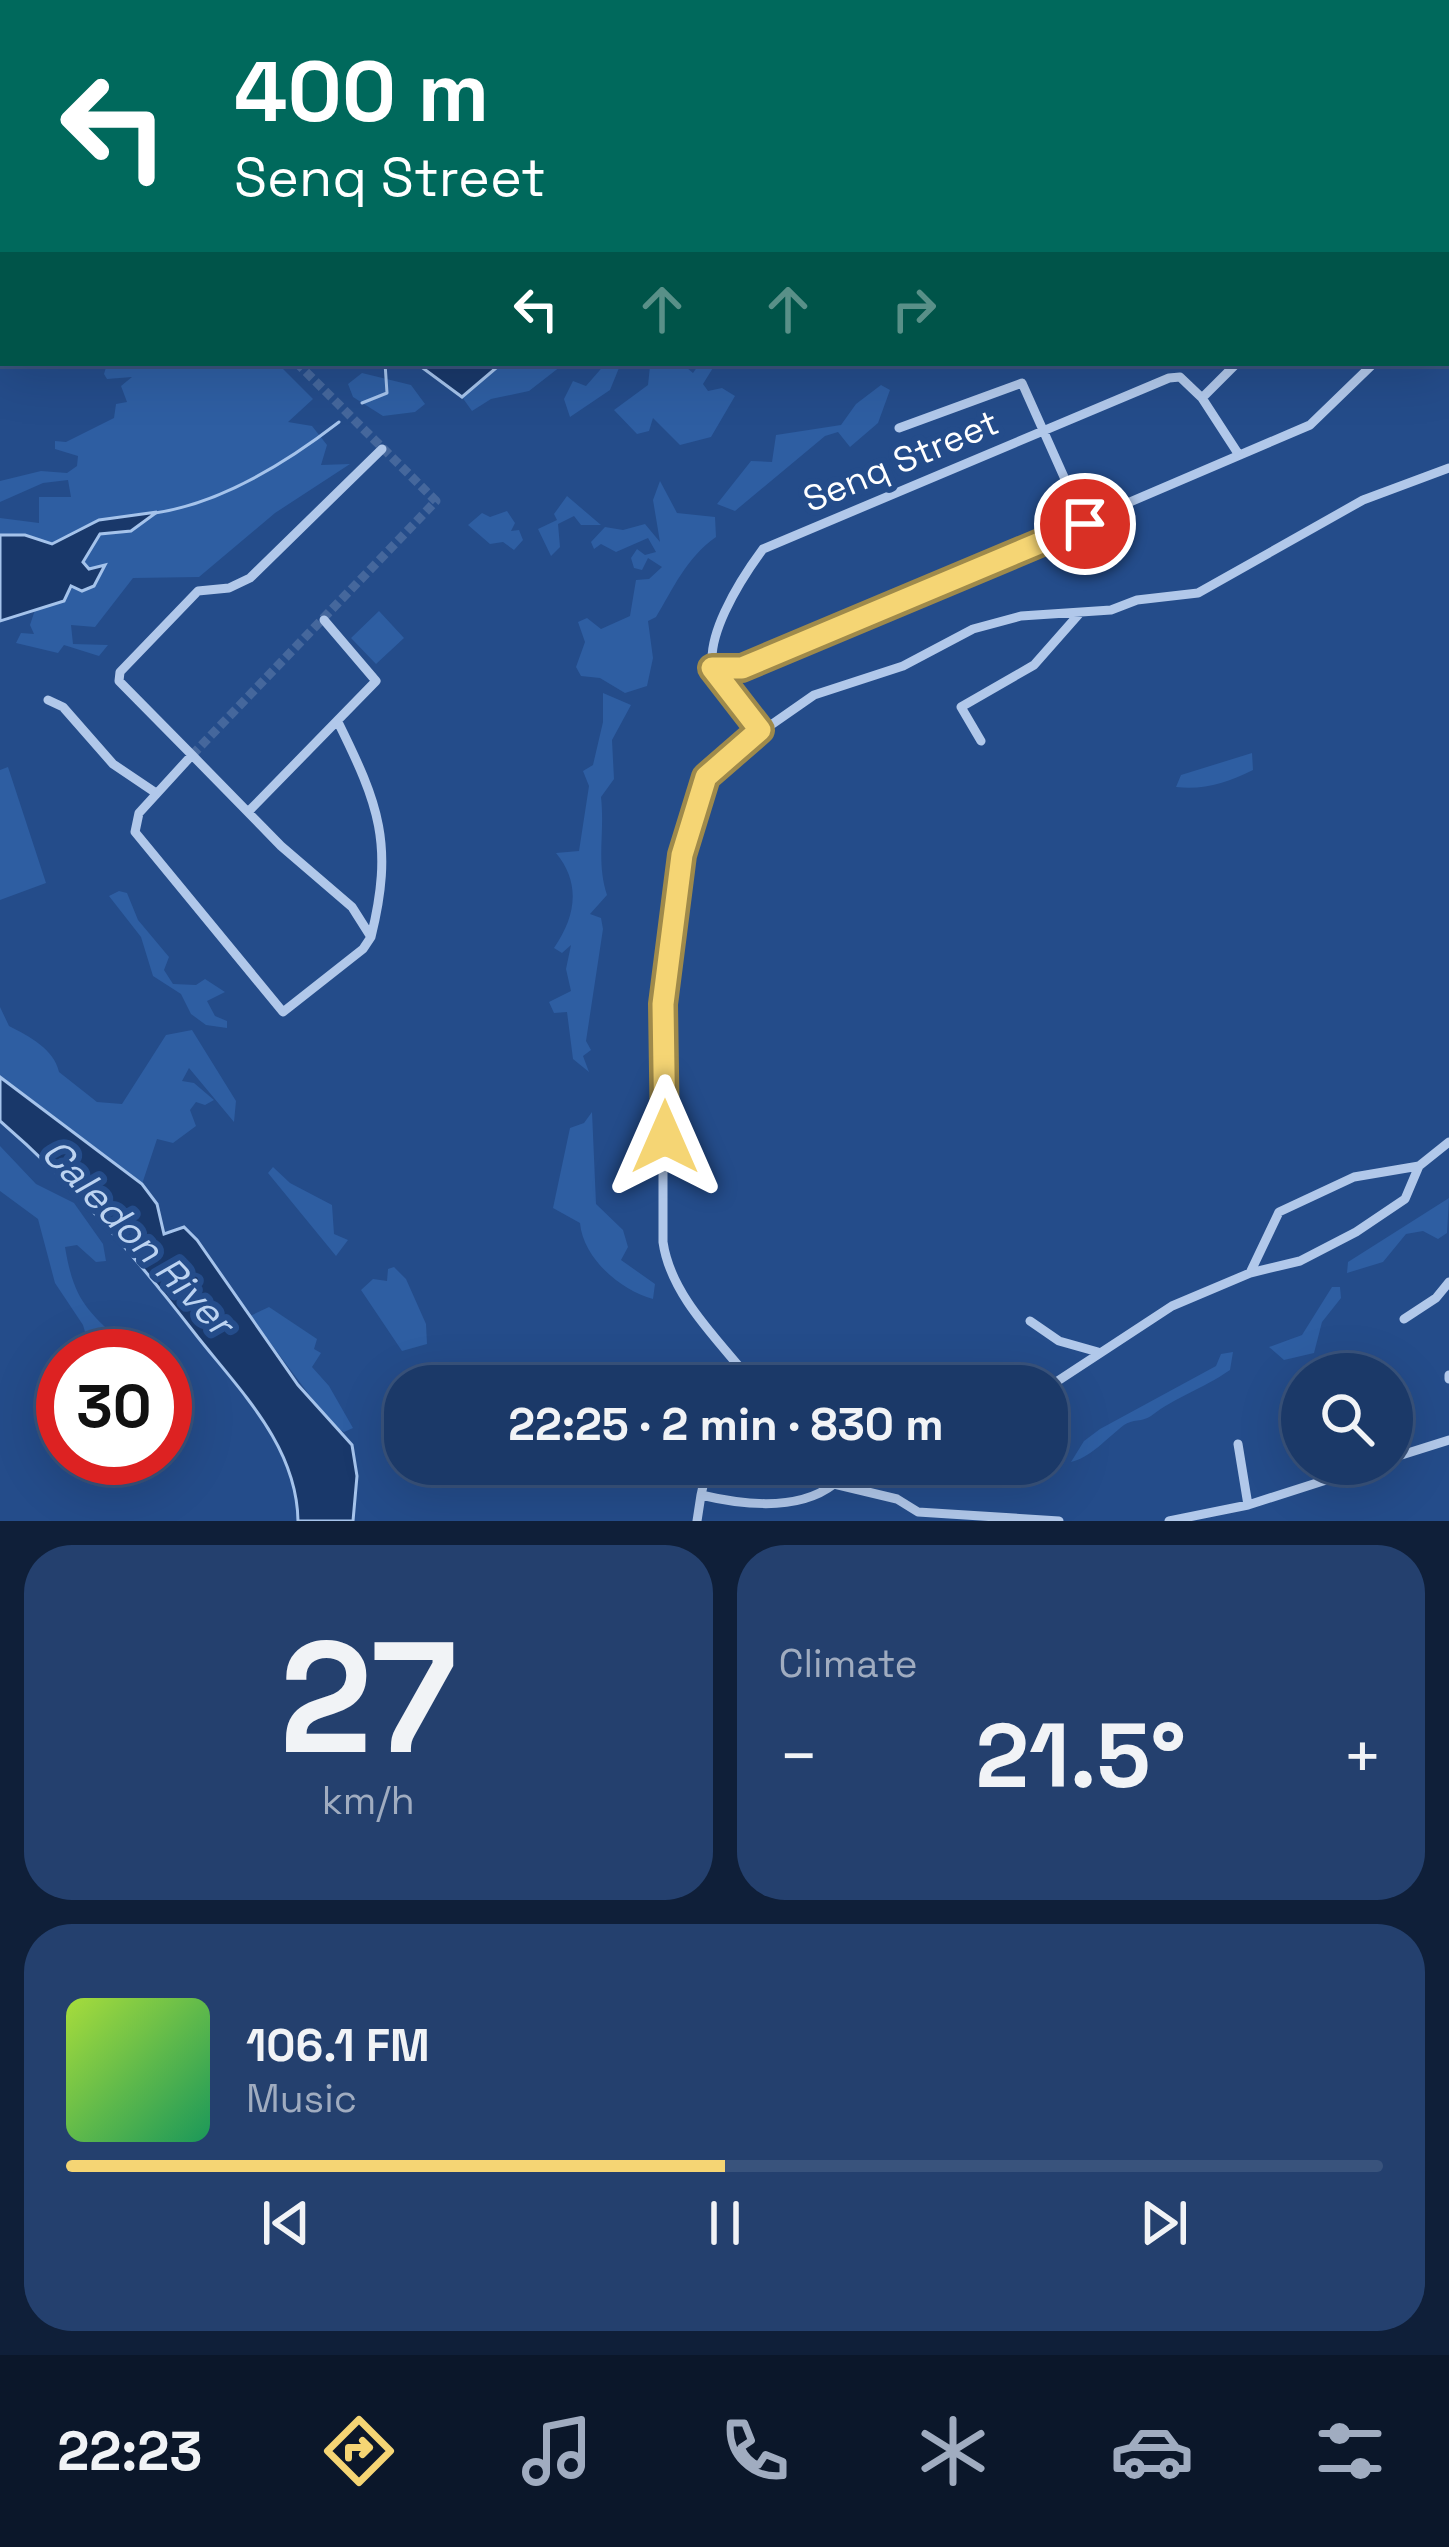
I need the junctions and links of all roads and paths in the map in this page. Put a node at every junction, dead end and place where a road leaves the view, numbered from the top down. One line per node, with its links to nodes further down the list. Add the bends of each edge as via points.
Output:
1 (1234, 366): 3 (street)
2 (1371, 366): 7 (street, via 1324,417)
3 (1202, 398): 5 (street, Senq Street, via 1180,376 1168,378); 7 (street)
4 (899, 428): 5 (street, via 1017,382)
5 (1045, 430): 9 (street); 12 (street, Senq Street, via 763,549 726,611)
6 (382, 448): 17 (street, via 250,578 197,591 120,672 130,694)
7 (1239, 455): 9 (street)
8 (1449, 468): 10 (street, via 1363,500 1198,592)
9 (1085, 524): 12 (street, via 742,668)
10 (1079, 614): 15 (street, via 1022,616 973,629 903,666 829,687); 16 (street, via 1034,665 961,707)
11 (324, 620): 14 (street, via 376,681)
12 (712, 668): 15 (street)
13 (48, 700): 18 (street)
14 (338, 722): 19 (street); 20 (street, via 384,831)
15 (760, 730): 30 (street, via 699,789 675,885 663,1004 666,1261)
16 (981, 740)
17 (192, 755): 18 (street); 19 (street)
18 (155, 793): 22 (street, via 135,832 283,1012)
19 (250, 810): 21 (street)
20 (378, 905): 21 (street); 22 (street)
21 (352, 907): 22 (street)
22 (371, 937)
23 (1449, 1142): 24 (street)
24 (1419, 1166): 25 (street, via 1406,1198 1356,1232 1300,1261); 25 (street, via 1354,1178 1279,1212)
25 (1250, 1274): 29 (street, via 1172,1306)
26 (1449, 1282): 27 (street)
27 (1404, 1319)
28 (1030, 1322): 29 (street)
29 (1098, 1352): 31 (street)
30 (738, 1365)
31 (1068, 1373)
32 (1449, 1440): 34 (street)
33 (1238, 1444): 40 (street)
34 (1413, 1451)
35 (703, 1485): 39 (street)
36 (826, 1485): 39 (street, via 784,1503)
37 (844, 1485): 42 (street, via 918,1512)
38 (1313, 1485): 40 (street)
39 (701, 1495): 41 (street)
40 (1248, 1504): 43 (street)
41 (697, 1521)
42 (1059, 1521)
43 (1169, 1521)

